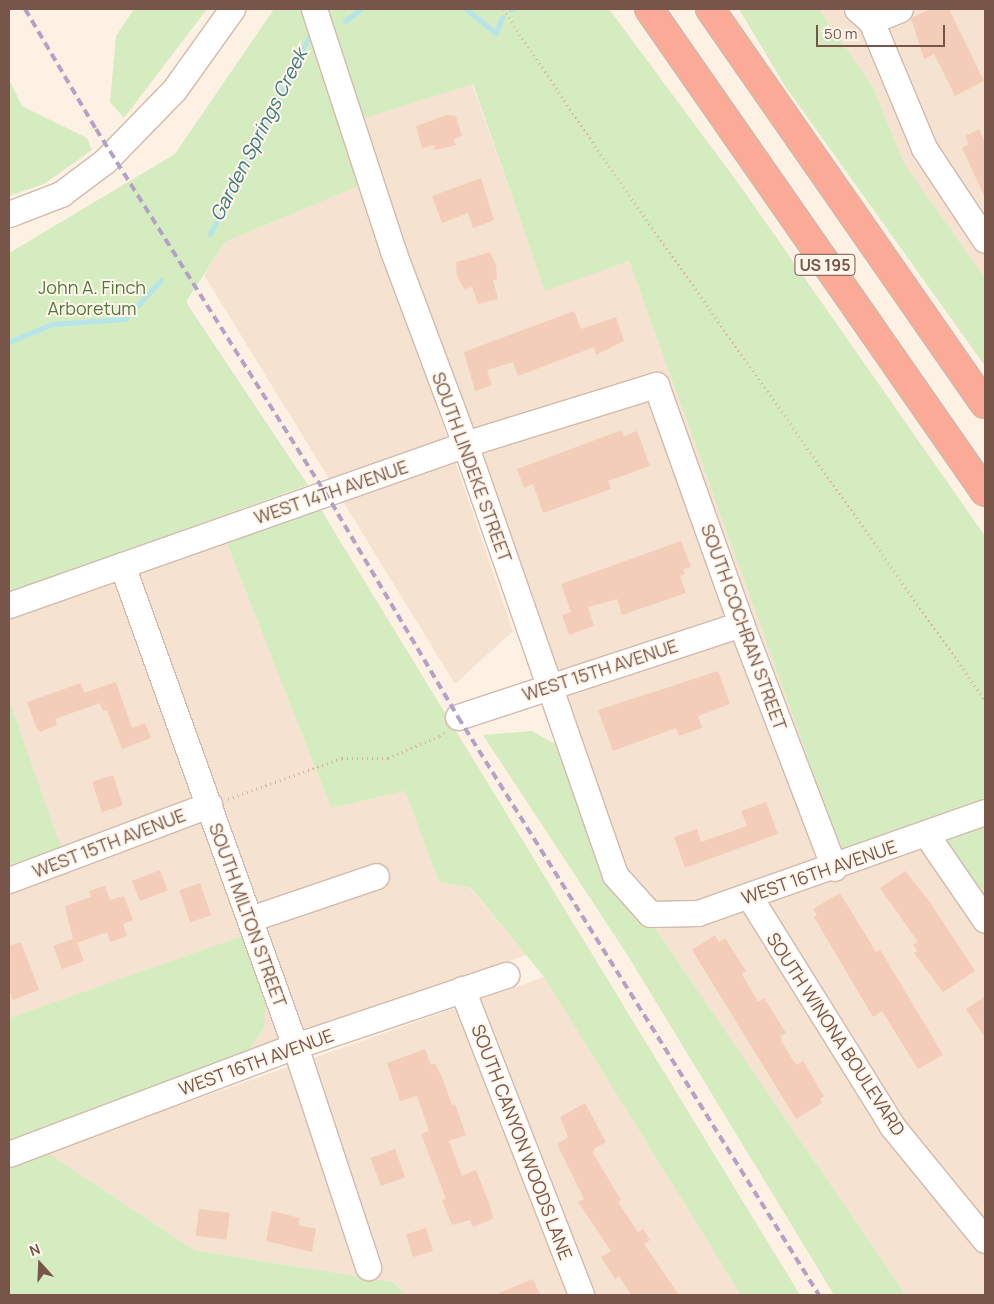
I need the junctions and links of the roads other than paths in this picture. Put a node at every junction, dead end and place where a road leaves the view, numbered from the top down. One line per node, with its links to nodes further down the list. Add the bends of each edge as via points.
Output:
1 (232, 9): 7 (street, via 174,90 100,166 61,194)
2 (314, 9): 11 (street, SOUTH LINDEKE STREET, via 380,214)
3 (648, 9): 12 (highway, US 195)
4 (710, 9): 10 (highway, US 195)
5 (900, 9): 6 (street)
6 (864, 15): 8 (street, via 920,140)
7 (9, 214)
8 (985, 240)
9 (656, 385): 11 (street, WEST 14TH AVENUE); 15 (street, SOUTH COCHRAN STREET)
10 (985, 404)
11 (465, 444): 13 (street, WEST 14TH AVENUE); 16 (street, SOUTH LINDEKE STREET)
12 (985, 492)
13 (122, 565): 14 (street, WEST 14TH AVENUE); 18 (street, SOUTH MILTON STREET)
14 (9, 605)
15 (741, 624): 16 (street, WEST 15TH AVENUE); 21 (street, SOUTH COCHRAN STREET)
16 (549, 687): 17 (street, WEST 15TH AVENUE); 25 (street, SOUTH LINDEKE STREET, via 615,875)
17 (458, 717)
18 (209, 805): 23 (street, WEST 15TH AVENUE); 26 (street, SOUTH MILTON STREET)
19 (985, 812): 20 (street, WEST 16TH AVENUE)
20 (926, 834): 21 (street, WEST 16TH AVENUE); 27 (street)
21 (834, 868): 24 (street, WEST 16TH AVENUE)
22 (376, 876): 26 (street)
23 (9, 880)
24 (749, 896): 25 (street, WEST 16TH AVENUE, via 698,913); 32 (street, SOUTH WINONA BOULEVARD, via 892,1126)
25 (650, 914)
26 (250, 920): 30 (street, SOUTH MILTON STREET)
27 (985, 920)
28 (506, 975): 29 (street, WEST 16TH AVENUE)
29 (462, 989): 30 (street, WEST 16TH AVENUE); 34 (street, SOUTH CANYON WOODS LANE)
30 (295, 1046): 31 (street, WEST 16TH AVENUE); 33 (street, SOUTH MILTON STREET)
31 (9, 1154)
32 (985, 1240)
33 (368, 1267)
34 (581, 1295)

